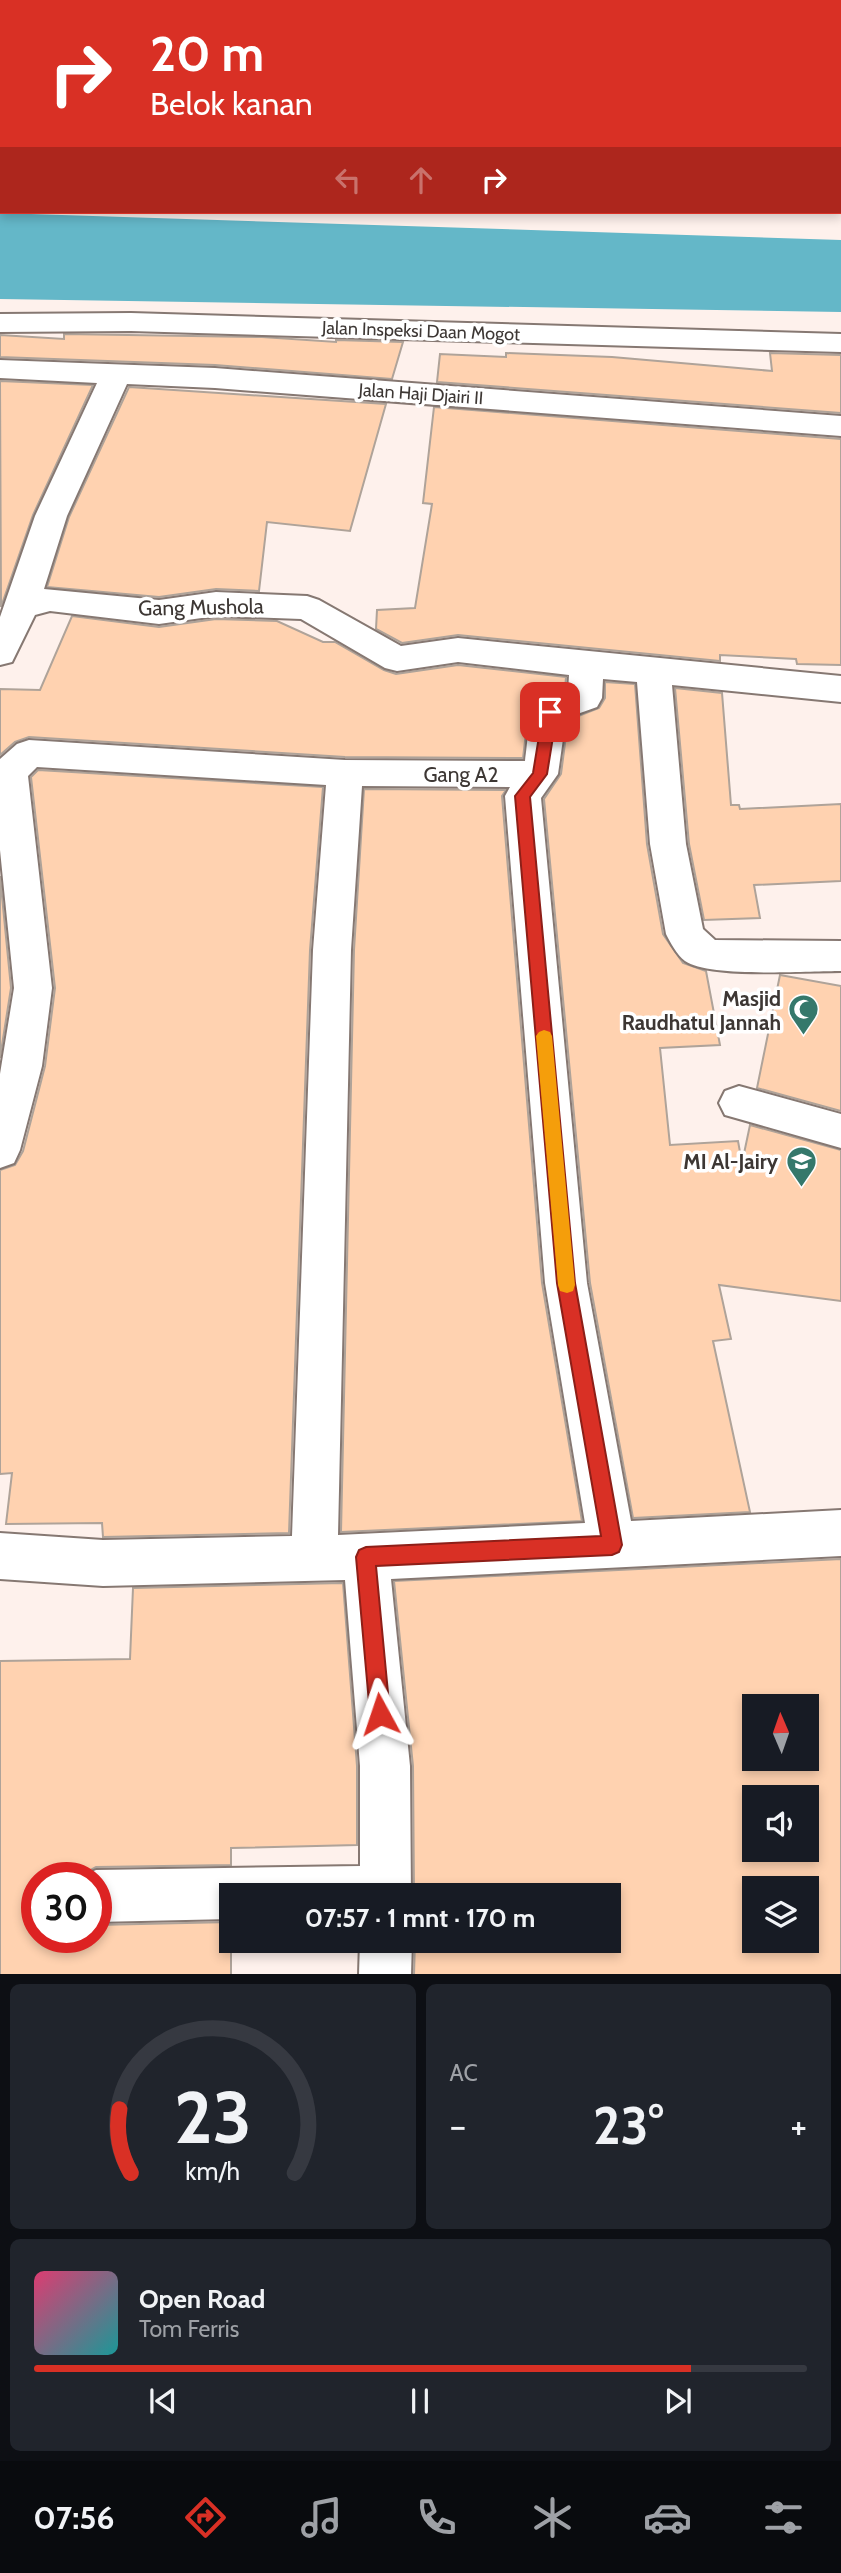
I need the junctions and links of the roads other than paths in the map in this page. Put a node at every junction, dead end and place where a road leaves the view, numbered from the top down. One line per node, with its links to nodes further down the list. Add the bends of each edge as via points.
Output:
1 (0, 323): 2 (street, Jalan Inspeksi Daan Mogot, via 131,322)
2 (841, 343)
3 (0, 369): 4 (street, Jalan Haji Djairi II)
4 (116, 374): 5 (street, Jalan Haji Djairi II); 6 (street, via 51,516)
5 (841, 426)
6 (22, 606): 7 (street); 8 (street, Gang Mushola, via 50,599 159,612 216,604 307,608 397,659 458,650)
7 (0, 653)
8 (586, 665): 9 (street); 13 (street, via 585,698 550,712)
9 (653, 669): 10 (street); 14 (street, via 668,844 685,934 698,950 715,954)
10 (841, 689)
11 (5, 772): 12 (street, Gang A2, via 29,752); 17 (street, via 33,988 22,1066)
12 (345, 773): 13 (street, Gang A2); 21 (street, via 331,950)
13 (540, 774): 19 (street, via 523,796 566,1283)
14 (841, 956)
15 (739, 1103): 16 (street)
16 (841, 1131)
17 (0, 1150)
18 (841, 1533): 19 (street)
19 (612, 1545): 22 (street)
20 (0, 1556): 21 (street, via 103,1563)
21 (314, 1557): 22 (street)
22 (366, 1557): 23 (street, via 385,1766)
23 (386, 1883)
24 (219, 1895): 25 (street)
25 (112, 1896)
26 (386, 1953): 27 (street)
27 (385, 1974)

